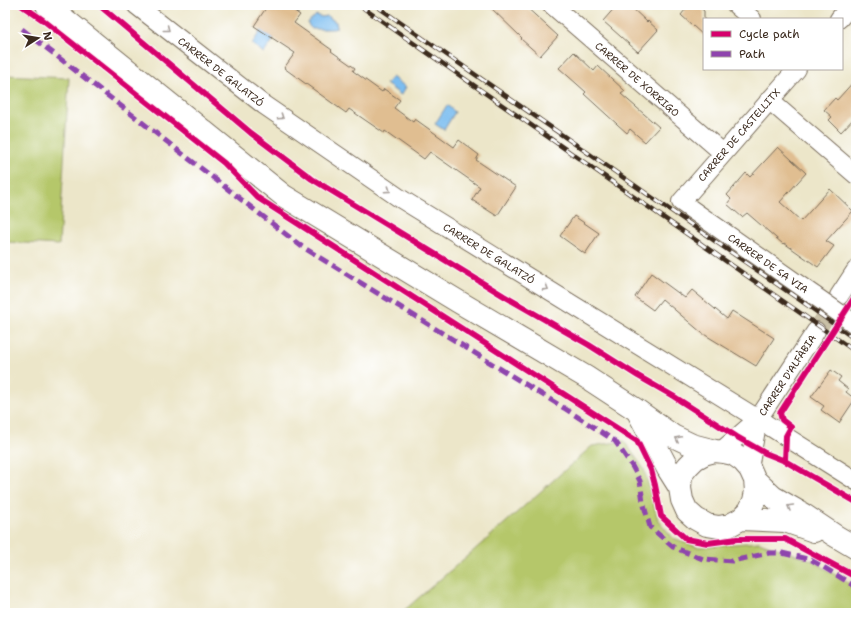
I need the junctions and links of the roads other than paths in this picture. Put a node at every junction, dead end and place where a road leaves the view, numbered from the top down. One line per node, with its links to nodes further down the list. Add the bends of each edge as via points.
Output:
1 (47, 5): 17 (main road, via 284,196 586,377)
2 (136, 5): 18 (street, CARRER DE GALATZÓ, one-way to 18, via 264,105 398,197)
3 (552, 5): 10 (street, CARRER DE XORRIGO)
4 (736, 5): 6 (street)
5 (851, 5): 7 (street)
6 (751, 18)
7 (840, 18)
8 (795, 70): 9 (street, CARRER DE CASTELLITX)
9 (769, 100): 10 (street, CARRER DE CASTELLITX); 11 (street)
10 (723, 153): 12 (street, CARRER DE CASTELLITX)
11 (856, 175)
12 (681, 202): 15 (street, CARRER DE SA VIA, bridge)
13 (856, 270): 14 (street)
14 (839, 296)
15 (850, 321)
16 (816, 331): 18 (street, CARRER D'ALFÀBIA)
17 (638, 411): 19 (main road, one-way to 17, via 678,439); 22 (main road)
18 (758, 419): 19 (street, CARRER D'ALFÀBIA); 20 (street, CARRER D'ALFÀBIA); 21 (street, CARRER DE GALATZÓ)
19 (718, 451): 20 (main road, via 733,454 743,461); 22 (main road, via 695,459 681,475)
20 (752, 474): 23 (main road, via 756,491 754,501); 24 (main road, one-way to 20, via 773,497)
21 (856, 481)
22 (680, 488): 23 (main road, via 687,511 707,525 719,527)
23 (741, 519): 24 (main road, via 785,522)
24 (834, 535): 25 (main road)
25 (856, 548)

